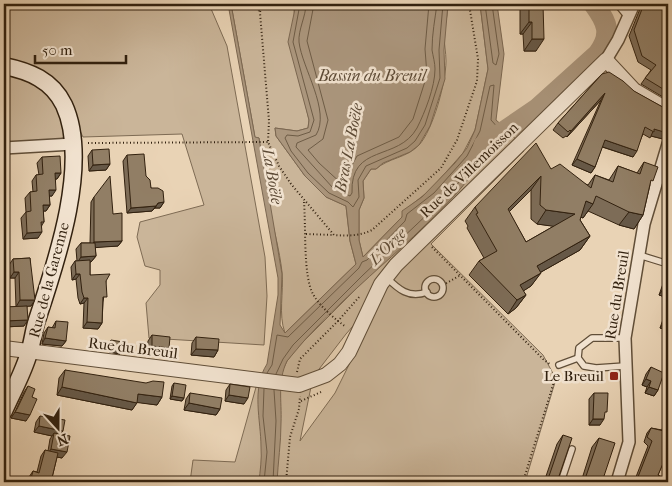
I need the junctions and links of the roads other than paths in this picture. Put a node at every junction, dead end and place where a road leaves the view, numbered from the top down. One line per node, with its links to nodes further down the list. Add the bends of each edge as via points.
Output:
1 (617, 4): 3 (lane)
2 (634, 4): 3 (street)
3 (627, 16): 4 (street)
4 (606, 60): 6 (street, via 634,90); 12 (street, Rue de Villemoisson)
5 (4, 66): 7 (main road, Rue de la Garenne, via 28,71 50,86 64,105)
6 (668, 110)
7 (73, 144): 9 (street); 16 (main road, Rue de la Garenne, via 64,236)
8 (668, 144): 10 (street, Rue du Breuil, via 644,224)
9 (4, 148)
10 (639, 255): 11 (lane); 14 (street, Rue du Breuil)
11 (668, 264)
12 (386, 277): 13 (lane, via 404,292 419,295); 20 (street, Rue de Villemoisson, via 340,364 326,375 299,385)
13 (427, 292): 13 (lane, via 438,296 443,285 431,279 426,284)
14 (625, 338): 17 (lane, via 592,338 579,348); 19 (street, Rue du Breuil)
15 (4, 348): 16 (street, Rue du Breuil)
16 (29, 352): 20 (street, Rue du Breuil); 21 (main road, Rue de la Garenne)
17 (578, 358): 18 (lane); 19 (lane, via 584,366)
18 (559, 365)
19 (625, 366): 24 (street, Rue du Breuil, via 629,442)
20 (284, 383)
21 (4, 411)
22 (572, 449): 23 (lane)
23 (561, 482)
24 (617, 482)

